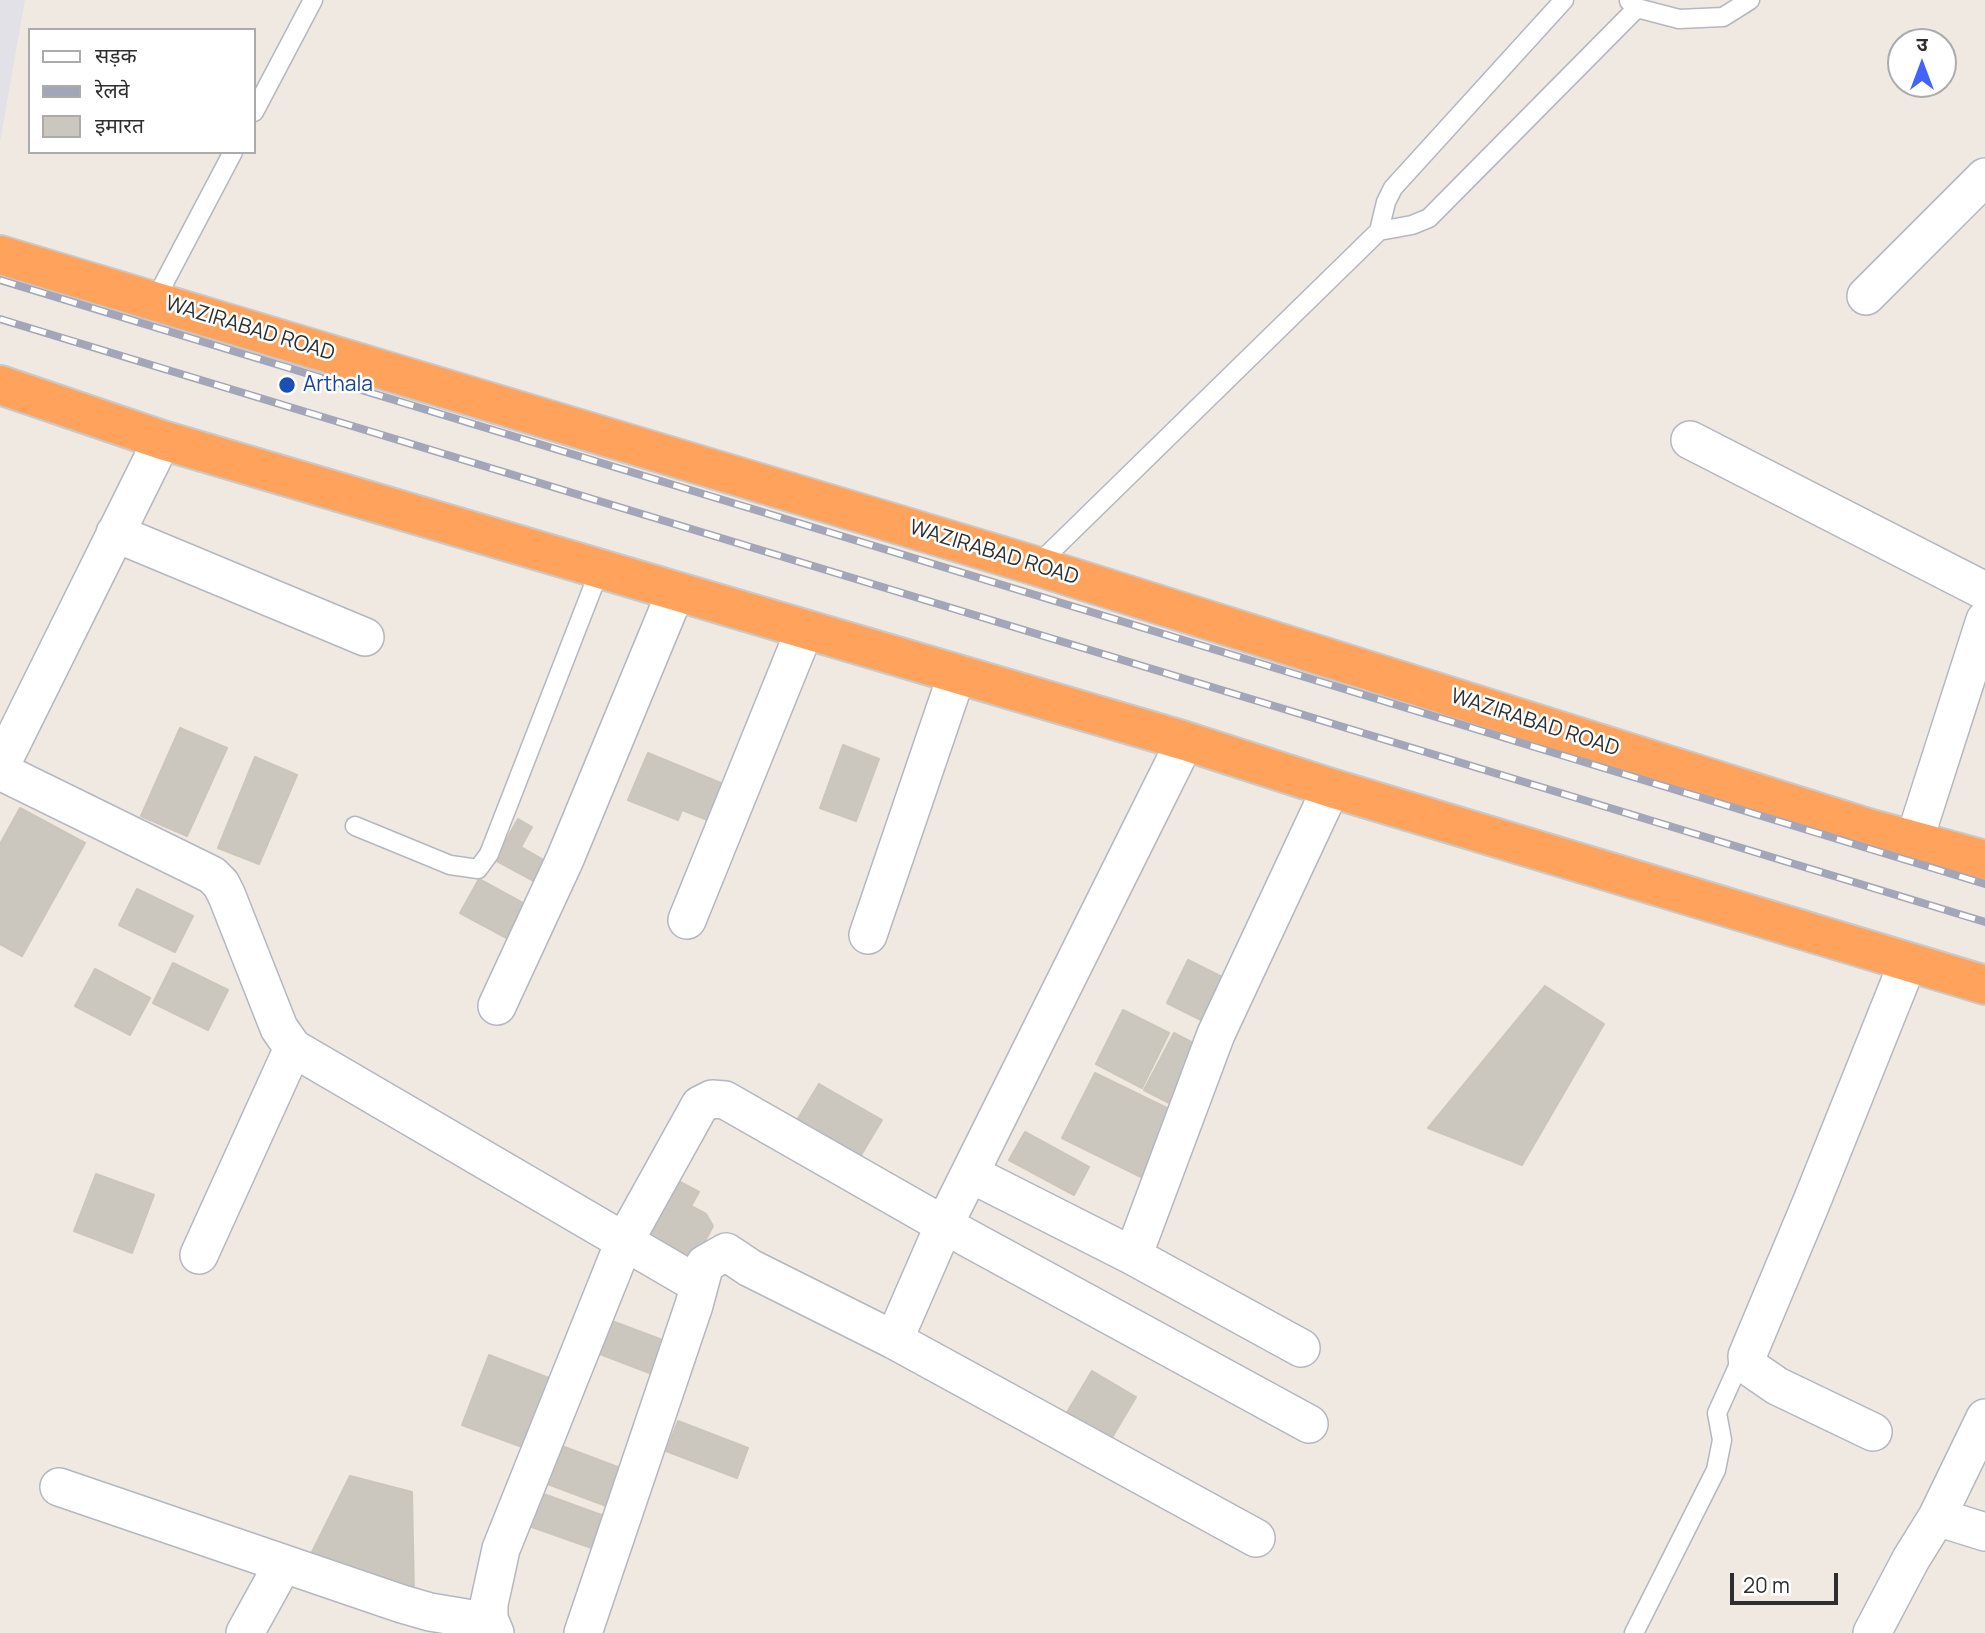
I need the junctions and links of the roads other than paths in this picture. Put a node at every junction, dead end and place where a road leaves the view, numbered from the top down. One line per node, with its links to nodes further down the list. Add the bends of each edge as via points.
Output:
1 (313, 0): 5 (lane)
2 (1564, 0): 8 (lane, via 1393,188)
3 (1750, 0): 4 (lane, via 1723,17 1679,19)
4 (1632, 4): 8 (lane, via 1429,218)
5 (256, 108)
6 (232, 154): 11 (lane)
7 (1985, 177): 10 (street)
8 (1379, 231): 16 (lane)
9 (0, 255): 11 (highway, WAZIRABAD ROAD)
10 (1866, 296)
11 (155, 300): 16 (highway, WAZIRABAD ROAD)
12 (0, 385): 13 (highway)
13 (162, 440): 15 (street); 17 (highway)
14 (1690, 440): 19 (street)
15 (116, 533): 22 (street); 25 (street)
16 (1036, 566): 28 (highway, WAZIRABAD ROAD)
17 (600, 569): 18 (highway); 27 (lane, via 489,854 478,869 450,865)
18 (676, 591): 21 (highway); 34 (street, via 565,859)
19 (1985, 591)
20 (1985, 620): 28 (street)
21 (805, 629): 23 (highway); 30 (street)
22 (366, 637)
23 (957, 674): 24 (highway); 31 (street)
24 (1185, 741): 26 (highway); 36 (street)
25 (0, 769): 35 (street, via 212,874 227,896 279,1028)
26 (1331, 788): 32 (highway); 40 (street, via 1216,1034)
27 (355, 826)
28 (1914, 841): 29 (highway, WAZIRABAD ROAD)
29 (1985, 860)
30 (687, 920)
31 (868, 935)
32 (1908, 962): 33 (highway); 44 (street)
33 (1985, 985)
34 (497, 1006)
35 (293, 1048): 38 (street); 39 (street)
36 (971, 1174): 37 (street); 40 (street)
37 (944, 1225): 38 (street, via 725,1100 712,1099 700,1105); 42 (street); 46 (street)
38 (624, 1242): 41 (street); 53 (street, via 501,1549 489,1604)
39 (199, 1255)
40 (1133, 1256): 43 (street)
41 (699, 1285): 42 (street, via 705,1264 726,1252); 55 (street)
42 (894, 1339): 51 (street)
43 (1301, 1348)
44 (1747, 1356): 47 (street, via 1748,1366 1777,1386); 56 (lane, via 1717,1413 1722,1440 1716,1471)
45 (1985, 1418): 49 (street)
46 (1308, 1424)
47 (1873, 1432)
48 (59, 1487): 52 (street)
49 (1937, 1517): 50 (street); 57 (street)
50 (1985, 1532)
51 (1256, 1538)
52 (283, 1564): 53 (street, via 401,1604); 54 (street)
53 (492, 1627)
54 (245, 1633)
55 (583, 1633)
56 (1634, 1633)
57 (1871, 1633)

